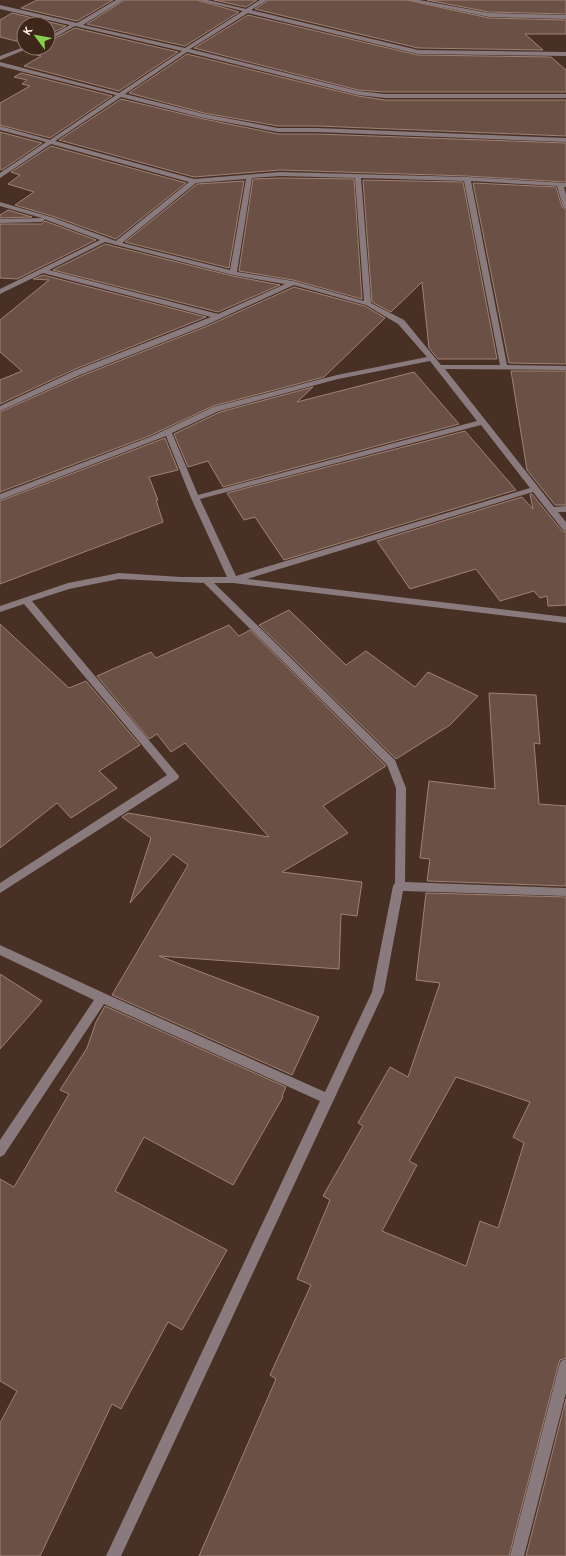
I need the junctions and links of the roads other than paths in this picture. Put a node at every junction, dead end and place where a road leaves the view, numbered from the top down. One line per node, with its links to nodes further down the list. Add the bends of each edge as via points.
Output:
1 (120, 0): 8 (street)
2 (201, 0): 6 (street)
3 (264, 0): 6 (street)
4 (411, 0): 7 (street, via 489,15)
5 (0, 7): 8 (street)
6 (247, 12): 10 (street); 12 (street, via 418,52)
7 (566, 16)
8 (77, 24): 9 (street); 10 (street)
9 (56, 35)
10 (186, 50): 15 (street); 16 (street, via 358,92 385,96)
11 (16, 52): 13 (street)
12 (566, 54)
13 (0, 58)
14 (0, 64): 15 (street)
15 (123, 94): 18 (street, via 204,116 278,130); 19 (street)
16 (566, 96)
17 (0, 128): 19 (street)
18 (566, 140)
19 (52, 142): 20 (street); 23 (street)
20 (0, 176)
21 (358, 176): 22 (street, via 280,174); 24 (street); 38 (street)
22 (249, 177): 23 (street); 33 (street)
23 (194, 180): 31 (street)
24 (467, 180): 25 (street); 42 (street)
25 (563, 185): 27 (street)
26 (0, 204): 28 (street)
27 (566, 207)
28 (52, 219): 29 (street); 30 (street)
29 (0, 221)
30 (104, 240): 31 (street); 32 (street)
31 (118, 244): 33 (street)
32 (44, 271): 35 (street); 39 (street)
33 (233, 273): 36 (street)
34 (0, 283): 35 (street)
35 (19, 283): 37 (street)
36 (293, 283): 38 (street); 39 (street)
37 (0, 292)
38 (368, 304): 40 (street, via 401,322)
39 (217, 316): 44 (street, via 77,373)
40 (432, 358): 41 (street); 46 (street, via 337,377 216,409)
41 (439, 367): 42 (street); 45 (street)
42 (504, 367): 43 (street)
43 (566, 368)
44 (0, 409)
45 (482, 422): 47 (street); 49 (street)
46 (168, 432): 48 (street); 49 (street)
47 (535, 489): 51 (street); 54 (street)
48 (0, 497)
49 (195, 498): 54 (street)
50 (566, 509): 51 (street)
51 (552, 510): 52 (street)
52 (566, 528)
53 (206, 580): 54 (street); 55 (street, via 119,576 68,586); 58 (street, via 391,763 401,788)
54 (233, 580): 57 (street)
55 (26, 600): 56 (street); 59 (street, via 174,776)
56 (0, 609)
57 (566, 620)
58 (400, 886): 60 (street); 63 (street, via 378,992)
59 (0, 889)
60 (566, 892)
61 (0, 950): 62 (street)
62 (102, 998): 63 (street); 64 (street)
63 (328, 1099): 66 (street)
64 (0, 1151)
65 (566, 1366): 67 (street)
66 (113, 1556)
67 (517, 1556)

